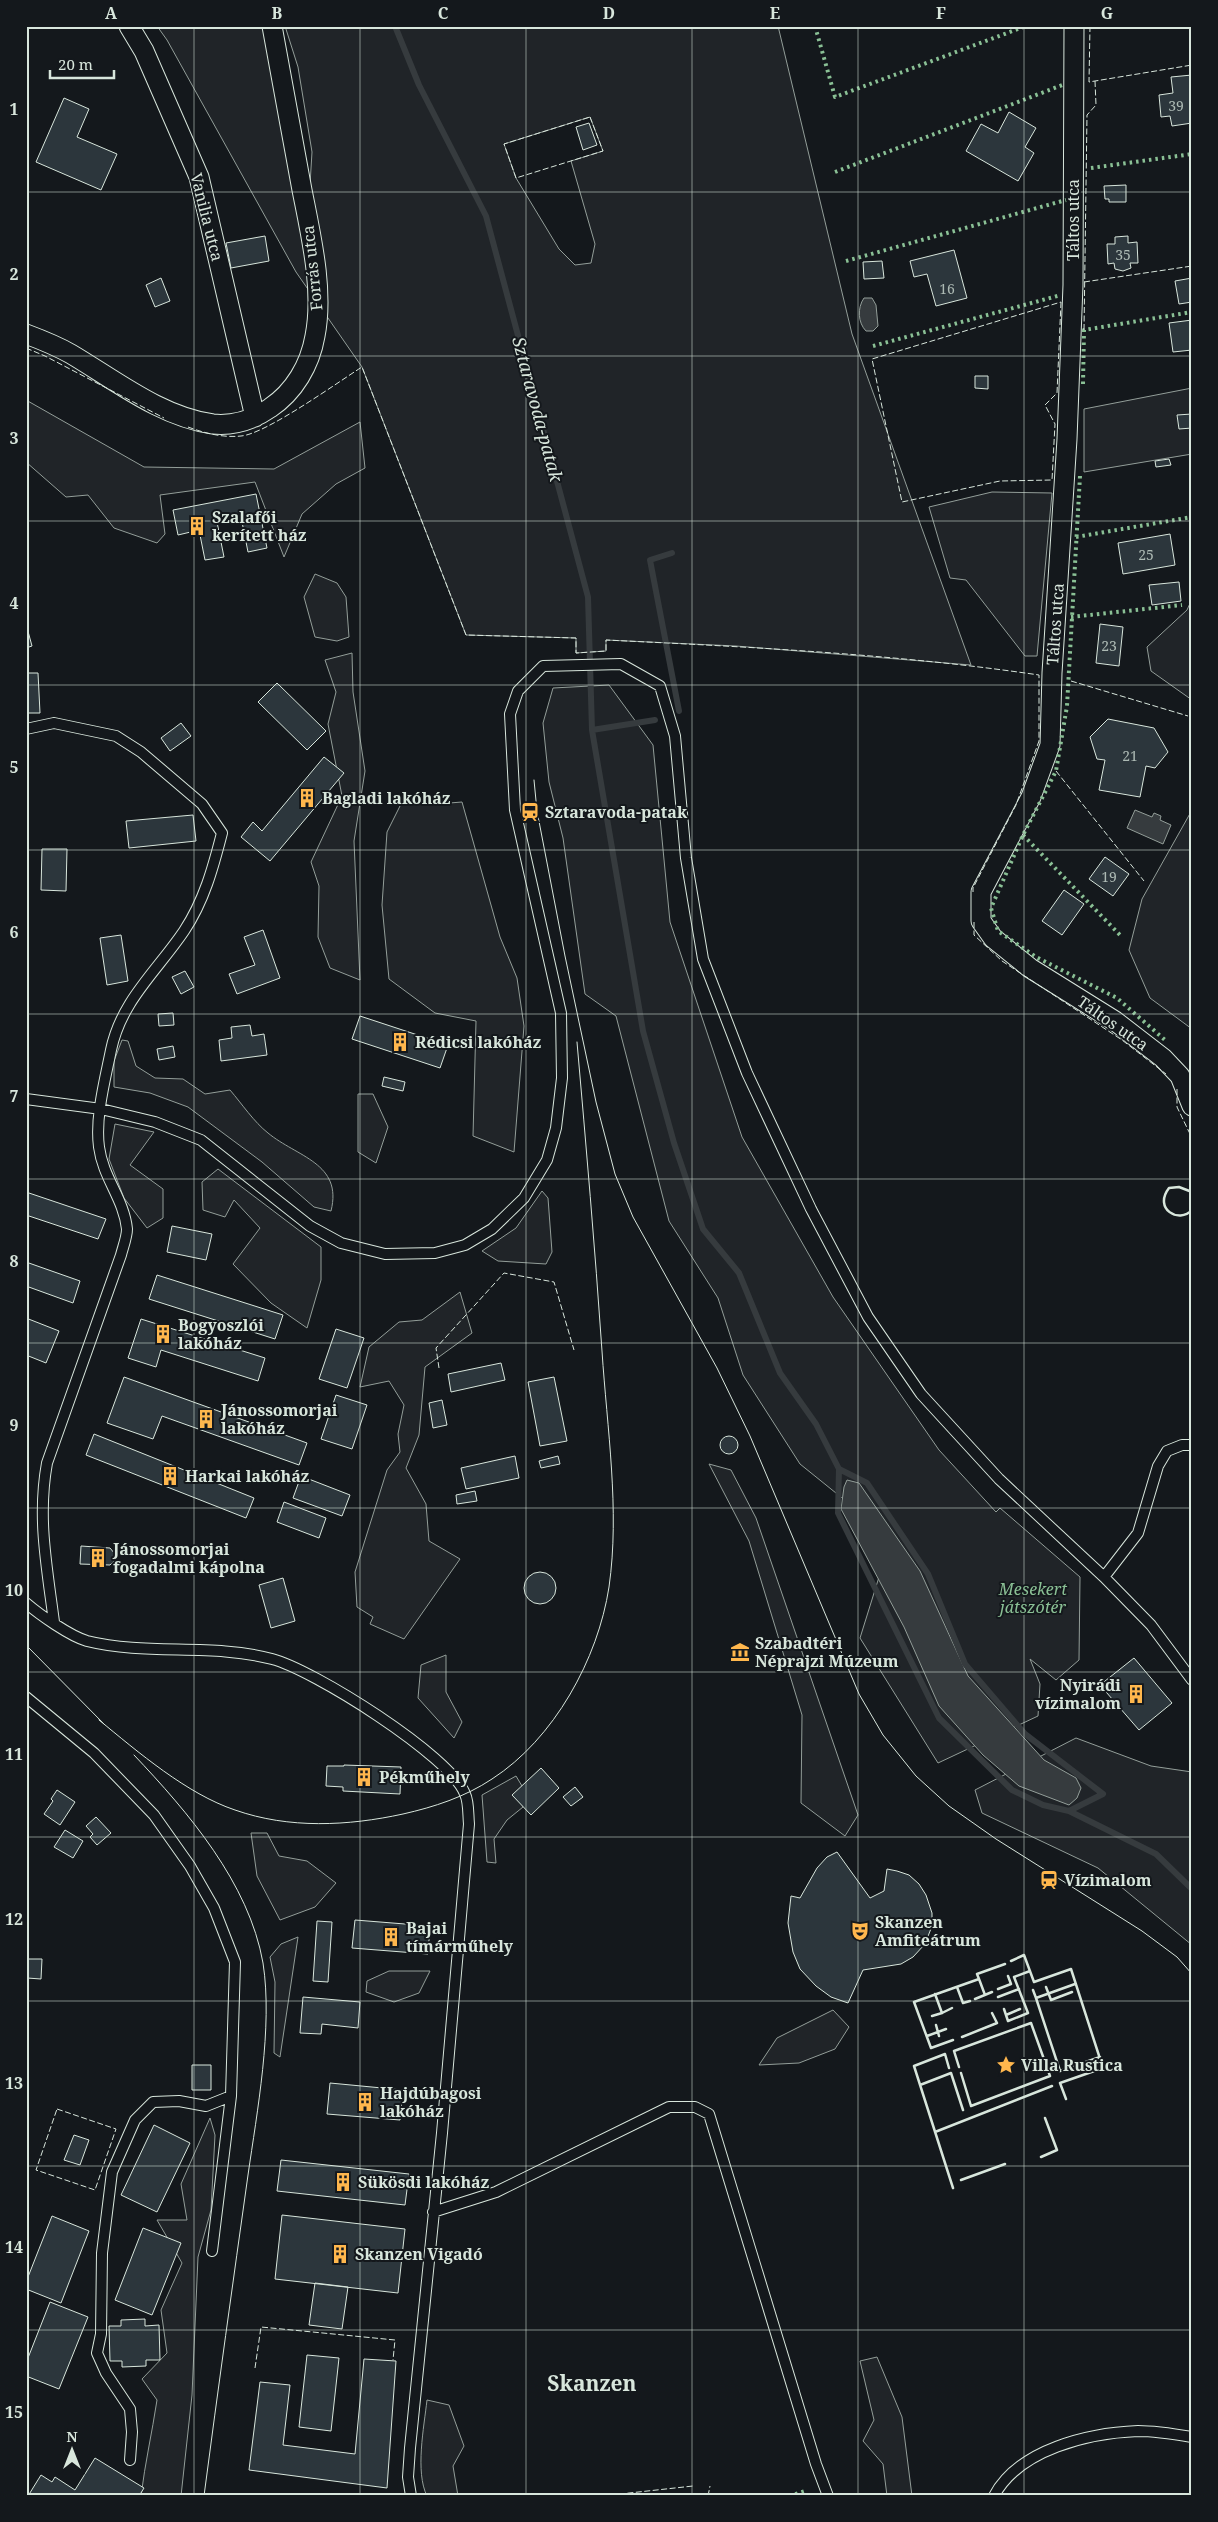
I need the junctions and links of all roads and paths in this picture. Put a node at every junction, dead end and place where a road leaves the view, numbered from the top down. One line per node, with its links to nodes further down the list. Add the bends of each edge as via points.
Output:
1 (130, 26): 5 (street, Vanilia utca, via 199,177)
2 (272, 26): 5 (street, Forrás utca, via 308,220 318,315 313,347 299,380 282,398)
3 (1074, 26): 7 (street, Táltos utca, via 1073,285 1050,745 1031,797 981,892 981,921 993,938 1030,968 1115,1021 1163,1058)
4 (26, 334): 5 (street, Forrás utca, via 70,354 172,412 214,424 237,423)
5 (255, 417)
6 (26, 729): 10 (lane, via 54,723 116,736 142,752 202,804 222,833 202,900 184,931 134,995 120,1021 111,1050)
7 (1188, 1085): 9 (street, Táltos utca)
8 (26, 1099): 10 (lane)
9 (1192, 1106)
10 (101, 1110): 12 (lane, via 155,1122 200,1140 310,1226 341,1243 385,1254 435,1253 465,1245 492,1230 524,1198 547,1160 556,1128 562,1078 561,1013 515,810 510,714 518,691 543,666 621,664 660,686 675,736 686,858 704,959 747,1073 811,1210 868,1316 921,1394 999,1479); 14 (lane, via 99,1146 105,1174 122,1204 127,1231 44,1482 41,1522)
11 (1192, 1445): 12 (lane, via 1182,1445 1167,1452 1158,1466 1138,1533)
12 (1104, 1577): 15 (lane, via 1151,1625)
13 (26, 1603): 14 (lane)
14 (54, 1622): 18 (lane, via 86,1640 131,1648 208,1650 272,1659 310,1674 417,1744 456,1780 466,1794 469,1824)
15 (1192, 1680)
16 (26, 1697): 17 (lane, via 94,1753 154,1815 190,1866 214,1908 236,1962)
17 (231, 2096): 19 (lane); 21 (lane, via 206,2106 179,2101 153,2102 135,2120 112,2172 102,2253 97,2352 106,2373 130,2408)
18 (433, 2212): 22 (lane, via 410,2448 408,2477); 23 (lane, via 496,2192 669,2106 695,2107 709,2114)
19 (212, 2251)
20 (1192, 2437): 24 (lane, via 1140,2431 1104,2434 1063,2445 1034,2455 999,2485)
21 (130, 2460)
22 (411, 2496)
23 (828, 2496)
24 (994, 2496)

